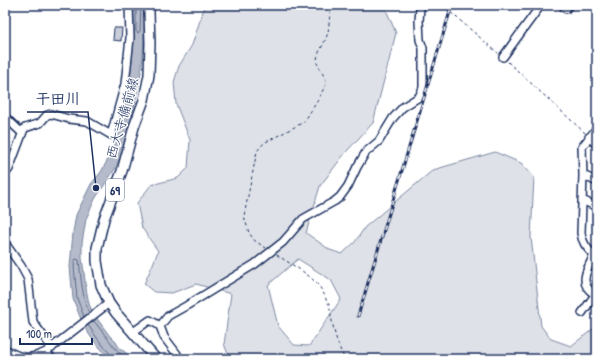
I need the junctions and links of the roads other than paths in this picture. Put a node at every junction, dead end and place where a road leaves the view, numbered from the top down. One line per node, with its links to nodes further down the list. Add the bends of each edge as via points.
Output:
1 (129, 5): 10 (street, via 130,38 125,84 111,135 87,121 69,120 50,114 40,123 25,128)
2 (150, 5): 20 (main road, 西大寺備前線 / 69, via 149,75 144,100 104,219 97,248 97,261)
3 (422, 5): 22 (street, via 419,21 423,48 423,88 419,97 393,118 379,141 366,152 340,197 304,219 272,252 168,316)
4 (541, 5): 7 (street)
5 (562, 5): 6 (street, via 566,9)
6 (570, 5)
7 (503, 57)
8 (5, 117): 10 (street)
9 (597, 128): 11 (street)
10 (22, 133): 13 (street)
11 (589, 137): 12 (street); 14 (street, via 582,147)
12 (597, 145)
13 (5, 174)
14 (584, 175): 15 (street); 16 (street)
15 (597, 182)
16 (582, 200): 17 (street); 19 (street, via 582,239)
17 (597, 207)
18 (5, 243): 25 (street, via 28,279 33,322)
19 (596, 257): 21 (street, via 585,282 595,295)
20 (106, 305): 23 (main road, 西大寺備前線 / 69); 25 (street)
21 (582, 314)
22 (160, 326): 23 (street, via 150,320); 29 (street, via 164,337)
23 (132, 332): 28 (main road, 西大寺備前線 / 69)
24 (5, 349): 26 (street)
25 (49, 350): 26 (street, via 38,356); 27 (street)
26 (22, 358)
27 (52, 359)
28 (156, 359)
29 (179, 359)

